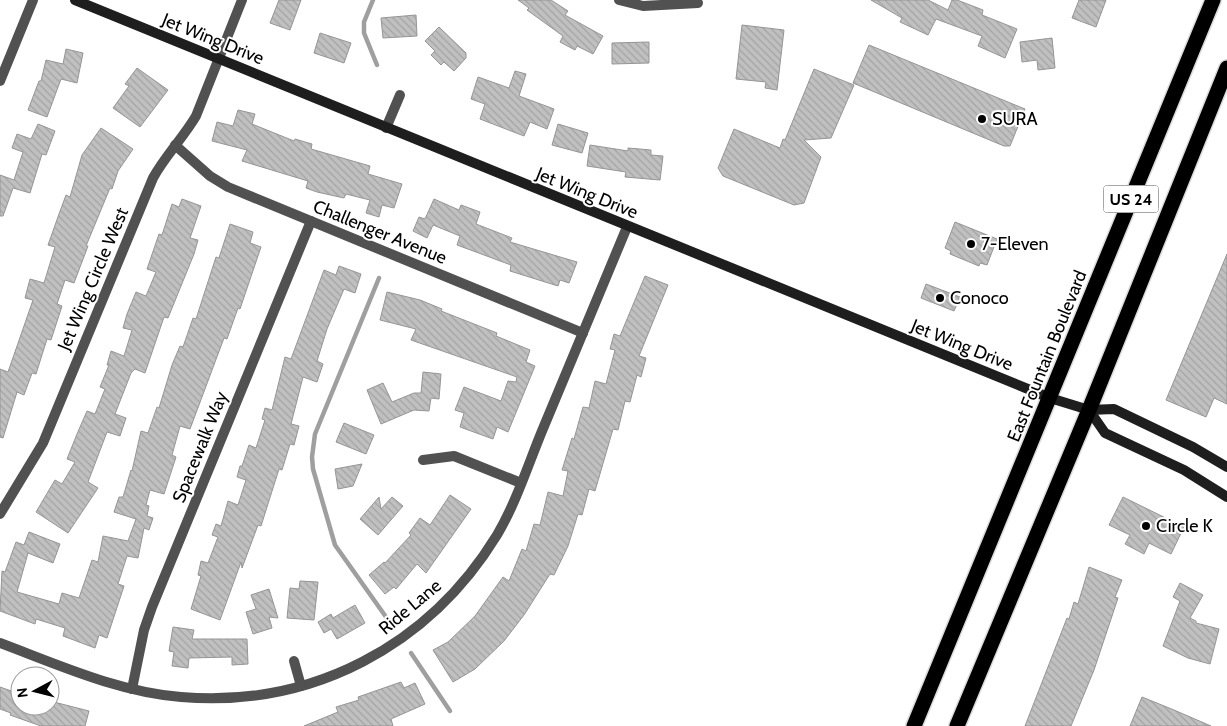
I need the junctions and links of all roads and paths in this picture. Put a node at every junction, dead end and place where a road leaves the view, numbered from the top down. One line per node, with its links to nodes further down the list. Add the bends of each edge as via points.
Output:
1 (33, 0): 10 (street)
2 (75, 0): 8 (main road, Jet Wing Drive)
3 (242, 0): 8 (street, Jet Wing Circle West)
4 (619, 0): 6 (street, via 643,6)
5 (1213, 0): 17 (highway, East Fountain Boulevard / US 24)
6 (680, 1): 7 (street)
7 (698, 3)
8 (219, 58): 12 (main road, Jet Wing Drive); 13 (street, Jet Wing Circle West, via 196,116)
9 (1227, 68): 18 (highway, US 24)
10 (0, 81)
11 (400, 95): 12 (street)
12 (386, 128): 15 (main road, Jet Wing Drive)
13 (175, 145): 14 (street, Challenger Avenue, via 210,176 228,187); 23 (street, Jet Wing Circle West, via 153,178 43,443)
14 (311, 221): 16 (street, Challenger Avenue); 27 (street, Spacewalk Way, via 152,608)
15 (627, 227): 16 (street, Ride Lane); 17 (main road, Jet Wing Drive)
16 (583, 333): 21 (street, Ride Lane)
17 (1050, 398): 18 (main road, Jet Wing Drive); 28 (highway, East Fountain Boulevard / US 24)
18 (1089, 410): 20 (main road, Jet Wing Drive, via 1114,408); 22 (main road, via 1104,433 1184,470); 29 (highway, US 24)
19 (423, 460): 21 (street, via 454,456)
20 (1227, 467)
21 (521, 483): 26 (street, Ride Lane, via 494,538 444,603 407,636 359,665)
22 (1227, 497)
23 (0, 514)
24 (0, 643): 27 (street, Ride Lane, via 104,682)
25 (294, 661): 26 (street)
26 (301, 686): 27 (street, Ride Lane, via 260,694 205,698)
27 (132, 689)
28 (914, 726)
29 (957, 726)

